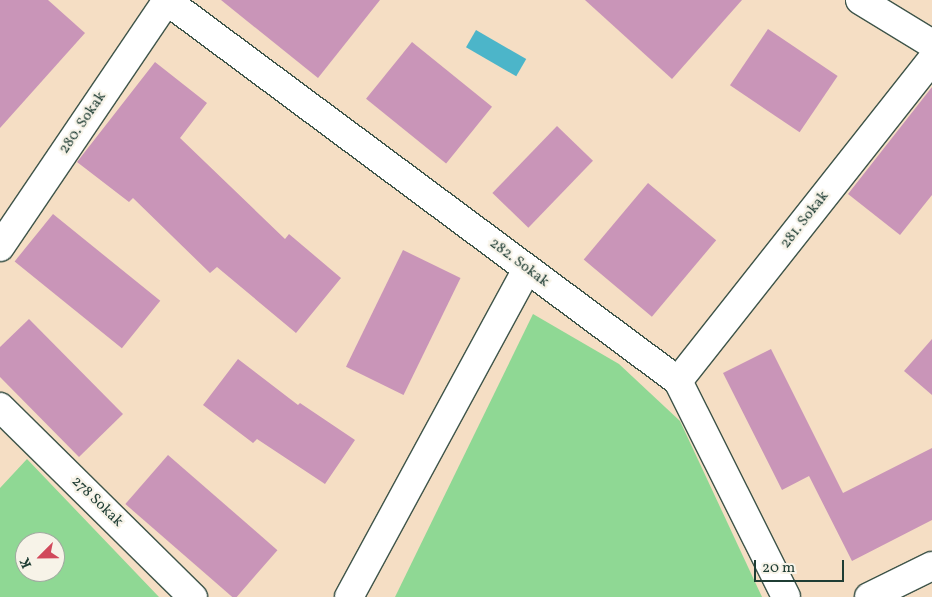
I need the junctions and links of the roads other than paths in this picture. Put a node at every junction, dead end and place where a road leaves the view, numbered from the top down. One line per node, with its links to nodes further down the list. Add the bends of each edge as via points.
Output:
1 (167, 0): 5 (street, 280. Sokak); 6 (street, 282. Sokak)
2 (860, 0): 3 (street)
3 (932, 44)
4 (932, 59): 7 (street, 281. Sokak)
5 (0, 247)
6 (527, 269): 7 (street, 282. Sokak); 11 (street)
7 (678, 381): 12 (street, 282. Sokak)
8 (0, 407): 10 (street, 278 Sokak)
9 (932, 566): 13 (street)
10 (193, 597)
11 (349, 597)
12 (786, 597)
13 (869, 597)

